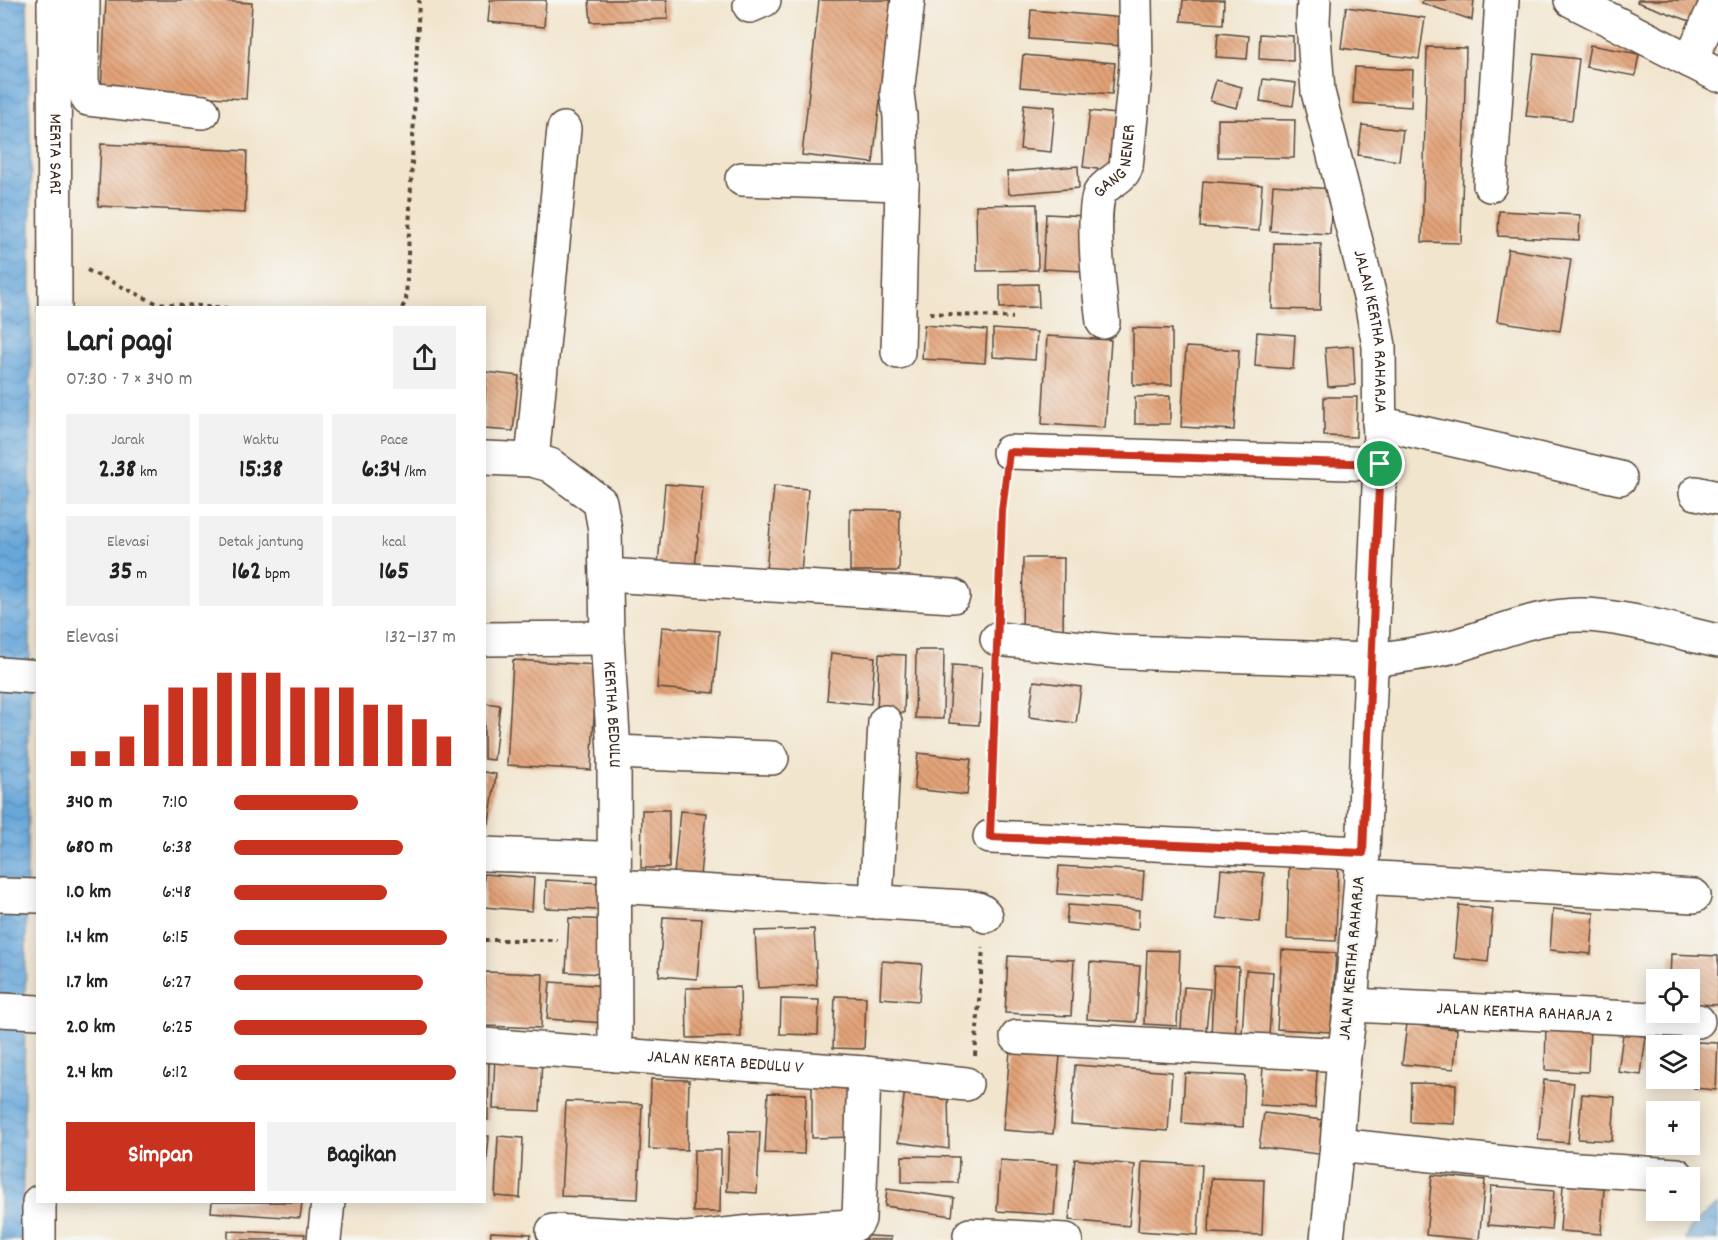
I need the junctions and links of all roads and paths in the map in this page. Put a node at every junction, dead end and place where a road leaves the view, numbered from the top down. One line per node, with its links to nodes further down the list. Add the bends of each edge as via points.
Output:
1 (54, 0): 18 (street, MERTA SARI)
2 (83, 0): 13 (street, via 82,82 88,99)
3 (419, 0): 21 (path)
4 (908, 0): 16 (street, via 897,93)
5 (1135, 0): 24 (street, GANG NENER, via 1136,65 1126,167 1101,192 1097,204 1097,271)
6 (1314, 0): 26 (street, JALAN KERTHA RAHARJA, via 1318,92 1379,346)
7 (1483, 0): 12 (street)
8 (1502, 0): 17 (street)
9 (1570, 0): 11 (street)
10 (1718, 0): 11 (street)
11 (1704, 68)
12 (1476, 92)
13 (203, 112)
14 (564, 129): 29 (street)
15 (742, 178): 16 (street)
16 (902, 184): 22 (street)
17 (1490, 185)
18 (56, 269): 19 (street, MERTA SARI); 20 (path, via 82,268 150,301)
19 (55, 306)
20 (195, 306)
21 (403, 306)
22 (899, 311): 23 (path); 25 (street)
23 (1013, 318)
24 (1103, 322)
25 (898, 352)
26 (1379, 423): 30 (street, JALAN KERTHA RAHARJA); 31 (street)
27 (1009, 452): 30 (street); 36 (path, via 1002,511)
28 (486, 458): 29 (street, KERTHA BEDULU)
29 (532, 460): 32 (street, KERTHA BEDULU, via 550,465 600,502)
30 (1380, 464): 38 (street, JALAN KERTHA RAHARJA)
31 (1620, 478)
32 (607, 575): 33 (street); 34 (street, KERTHA BEDULU)
33 (953, 596)
34 (607, 638): 35 (street); 42 (street, KERTHA BEDULU)
35 (486, 639)
36 (997, 639): 38 (street, via 1121,652); 44 (path)
37 (1718, 641): 38 (street, via 1581,615 1519,625 1455,646)
38 (1372, 660): 47 (street, JALAN KERTHA RAHARJA)
39 (0, 674): 40 (street)
40 (35, 676)
41 (885, 722): 50 (street)
42 (614, 752): 43 (street); 48 (street, KERTHA BEDULU)
43 (772, 758)
44 (990, 837): 47 (street)
45 (486, 854): 46 (street)
46 (598, 858)
47 (1362, 865): 49 (street); 54 (street, JALAN KERTHA RAHARJA)
48 (614, 886): 50 (street); 60 (street, KERTHA BEDULU)
49 (1694, 897)
50 (876, 902): 51 (street, via 965,907 978,909)
51 (986, 916): 63 (path, via 972,1080)
52 (486, 940): 53 (path)
53 (557, 940)
54 (1351, 1005): 57 (street, JALAN KERTHA RAHARJA 2); 61 (street, JALAN KERTHA RAHARJA)
55 (0, 1010): 56 (street)
56 (35, 1012)
57 (1646, 1019)
58 (1017, 1037): 61 (street)
59 (486, 1045): 60 (street, JALAN KERTA BEDULU V)
60 (615, 1055): 62 (street, JALAN KERTA BEDULU V)
61 (1344, 1055): 64 (street, JALAN KERTHA RAHARJA)
62 (864, 1072): 63 (street, JALAN KERTA BEDULU V); 68 (street, via 859,1219 852,1226 686,1239)
63 (966, 1084)
64 (1337, 1145): 65 (street, via 1545,1167); 73 (street, JALAN KERTHA RAHARJA)
65 (1646, 1173)
66 (39, 1203): 70 (street)
67 (328, 1203): 71 (street)
68 (553, 1231)
69 (970, 1235): 72 (street)
70 (39, 1240)
71 (324, 1240)
72 (1066, 1240)
73 (1327, 1240)

